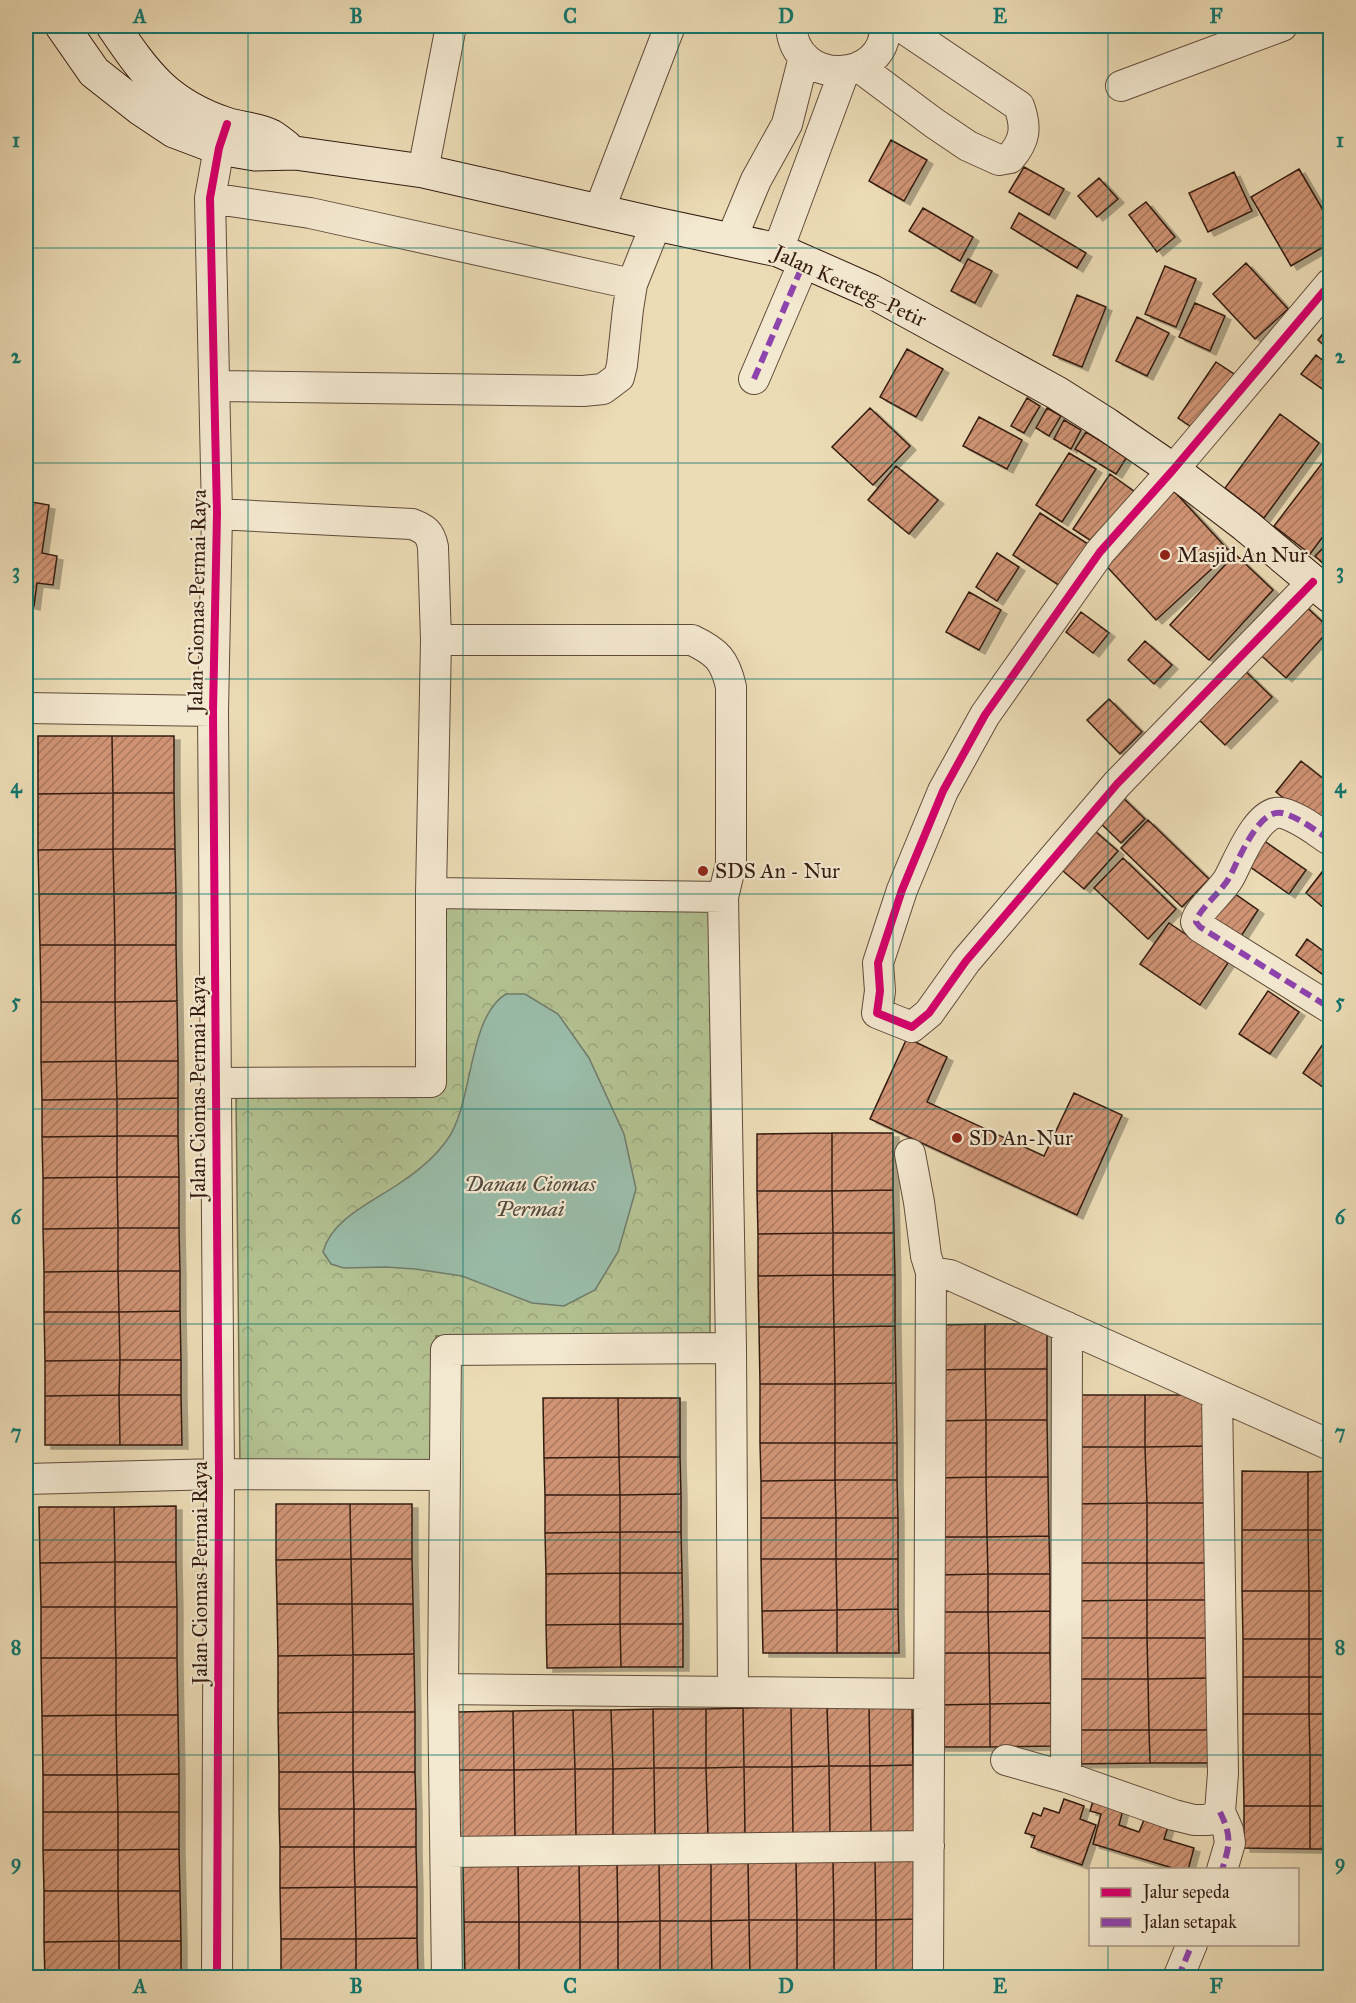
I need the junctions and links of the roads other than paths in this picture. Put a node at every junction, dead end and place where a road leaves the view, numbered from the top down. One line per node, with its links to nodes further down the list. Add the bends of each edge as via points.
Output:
1 (62, 26): 12 (street, Jalan Kereteg–Petir, via 94,72 141,109 174,131)
2 (113, 26): 12 (street, Jalan Kereteg–Petir, via 164,92 198,113)
3 (451, 26): 13 (street)
4 (670, 26): 15 (street)
5 (791, 26): 9 (street, via 795,44)
6 (885, 26): 10 (street, via 872,58)
7 (900, 26): 10 (street, via 1019,106 1024,135 1019,149 1010,158 999,160 968,146)
8 (1282, 26): 11 (street)
9 (804, 57): 10 (street, via 830,71); 17 (street, via 787,124 756,180)
10 (852, 69): 18 (street)
11 (1121, 86)
12 (223, 136): 13 (street, Jalan Kereteg–Petir, via 255,154 295,153); 14 (street, Jalan Ciomas Permai Raya)
13 (423, 171): 15 (street, Jalan Kereteg–Petir)
14 (210, 198): 19 (street, via 310,213); 22 (street, Jalan Ciomas Permai Raya)
15 (599, 211): 16 (street, Jalan Kereteg–Petir)
16 (656, 224): 17 (street, Jalan Kereteg–Petir); 19 (street)
17 (731, 240): 18 (street, Jalan Kereteg–Petir)
18 (791, 256): 21 (street); 23 (street, Jalan Kereteg–Petir, via 871,291 1057,393)
19 (632, 284): 22 (street, via 619,377 603,389)
20 (1330, 284): 23 (street)
21 (754, 379)
22 (215, 386): 24 (street, Jalan Ciomas Permai Raya)
23 (1173, 470): 25 (street, Jalan Kereteg–Petir); 25 (street, via 1100,552 1038,638 985,715 943,791 902,890 878,963 877,1013 912,1027 929,1013 966,961 1117,784)
24 (217, 514): 26 (street, via 412,524 424,529 433,546); 28 (street, Jalan Ciomas Permai Raya)
25 (1322, 589)
26 (436, 640): 30 (street); 31 (street, via 692,640 713,650 727,669 731,687 731,864)
27 (26, 708): 28 (street)
28 (213, 711): 33 (street, Jalan Ciomas Permai Raya)
29 (1330, 840): 32 (street, via 1280,813 1264,819 1229,878 1196,922)
30 (431, 893): 31 (street); 33 (street, via 431,1082)
31 (723, 897): 37 (street)
32 (1330, 1008)
33 (217, 1083): 40 (street, Jalan Ciomas Permai Raya)
34 (910, 1154): 35 (street)
35 (931, 1272): 36 (street, via 950,1275); 45 (street)
36 (1067, 1327): 38 (street); 47 (street)
37 (731, 1348): 41 (street, via 446,1350); 44 (street)
38 (1218, 1396): 39 (street); 48 (street)
39 (1328, 1438)
40 (219, 1474): 41 (street); 42 (street); 53 (street, Jalan Ciomas Permai Raya)
41 (444, 1475): 43 (street)
42 (26, 1479)
43 (443, 1689): 44 (street); 50 (street)
44 (733, 1690): 45 (street)
45 (929, 1694): 49 (street)
46 (1006, 1760): 47 (street)
47 (1066, 1777): 48 (street, via 1194,1820 1209,1820)
48 (1221, 1812): 51 (street, via 1230,1843)
49 (929, 1845): 50 (street); 55 (street)
50 (447, 1852): 54 (street)
51 (1222, 1868)
52 (1191, 1946): 56 (street)
53 (217, 1977)
54 (447, 1977)
55 (928, 1977)
56 (1178, 1977)

